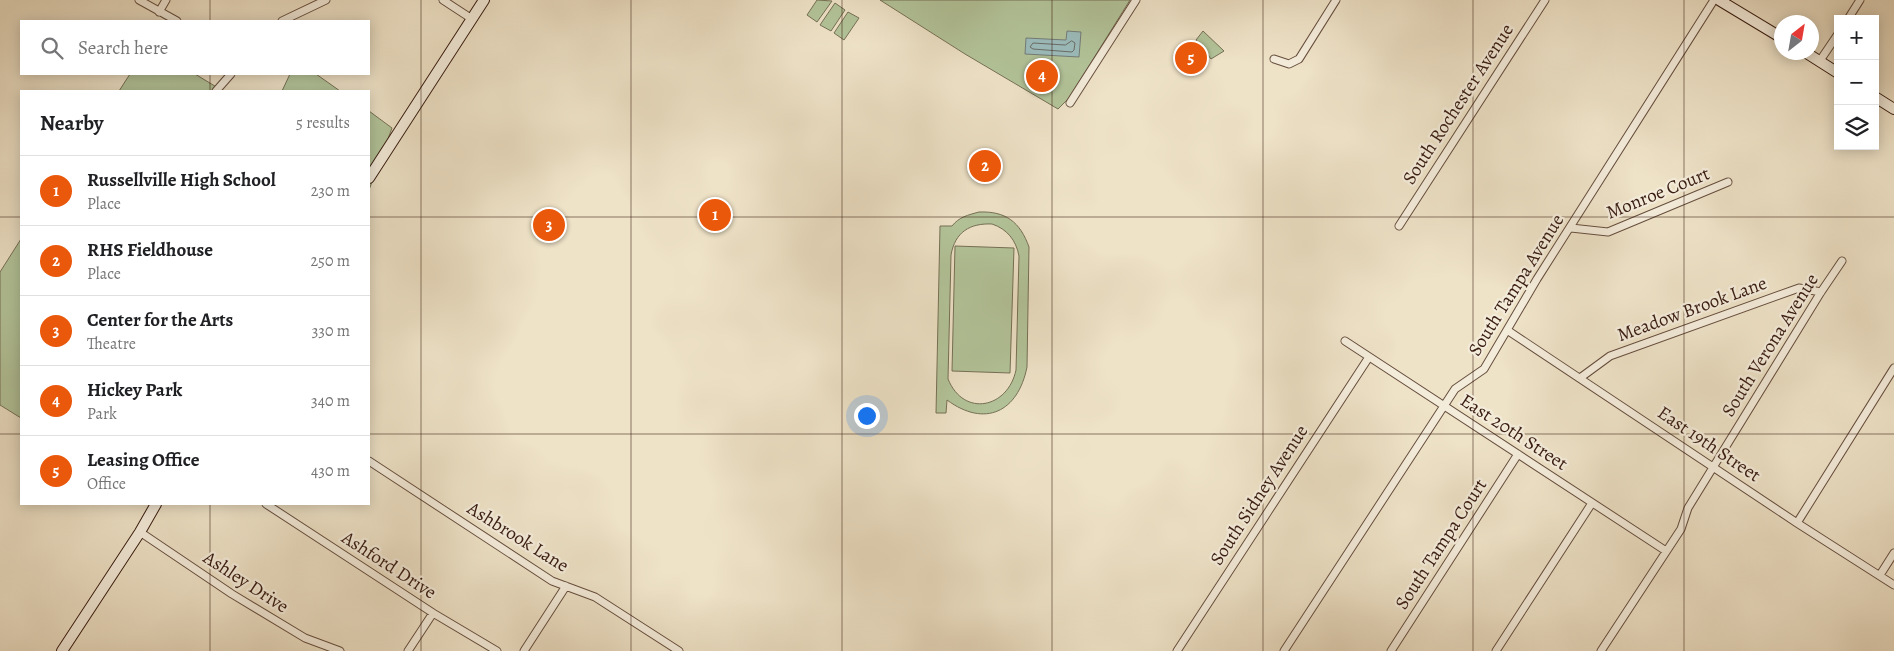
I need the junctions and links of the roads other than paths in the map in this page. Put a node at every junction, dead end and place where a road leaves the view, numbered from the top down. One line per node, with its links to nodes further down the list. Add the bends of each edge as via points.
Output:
1 (139, 0): 13 (street)
2 (166, 0): 13 (street)
3 (324, 0): 17 (street)
4 (443, 0): 15 (street)
5 (484, 0): 15 (main road)
6 (1136, 0): 27 (street)
7 (1336, 0): 20 (street, via 1300,59 1289,64)
8 (1545, 0): 31 (street, South Rochester Avenue)
9 (1714, 0): 32 (street, South Tampa Avenue)
10 (1719, 0): 12 (main road)
11 (1860, 0): 14 (street)
12 (1732, 4): 18 (main road)
13 (159, 12): 16 (street)
14 (1851, 15)
15 (472, 19): 29 (main road)
16 (175, 20)
17 (284, 20)
18 (1774, 33)
19 (1834, 40): 22 (street)
20 (1274, 59)
21 (1816, 60): 22 (main road)
22 (1819, 62): 23 (main road)
23 (1834, 71)
24 (230, 75): 25 (street)
25 (217, 90)
26 (1879, 100): 28 (main road)
27 (1070, 103)
28 (1894, 109)
29 (370, 176)
30 (1728, 182): 32 (street, Monroe Court, via 1608,232)
31 (1399, 226)
32 (1571, 228): 35 (street, South Tampa Avenue)
33 (1842, 261): 34 (street, South Verona Avenue)
34 (1821, 292): 39 (street, Meadow Brook Lane, via 1799,288 1610,356); 43 (street, South Verona Avenue)
35 (1507, 330): 39 (street, East 19th Street); 40 (street, South Tampa Avenue, via 1484,369 1455,389)
36 (1344, 341): 37 (street, East 20th Street)
37 (1369, 357): 40 (street, East 20th Street); 61 (street, South Sidney Avenue)
38 (1894, 368): 47 (street)
39 (1580, 378): 43 (street, East 19th Street)
40 (1444, 406): 41 (street, East 20th Street); 62 (street, South Tampa Avenue)
41 (1518, 454): 44 (street, East 20th Street); 63 (street, South Tampa Court)
42 (370, 461): 53 (street, Ashbrook Lane, via 552,581)
43 (1714, 466): 47 (street, East 19th Street); 49 (street, South Verona Avenue)
44 (1592, 503): 49 (street, East 20th Street); 64 (street)
45 (155, 505): 48 (main road)
46 (268, 505): 54 (street, Ashford Drive)
47 (1797, 523): 51 (street, East 19th Street)
48 (140, 532): 55 (main road); 56 (street, Ashley Drive, via 304,638)
49 (1666, 551): 65 (street, South Verona Avenue)
50 (1894, 553): 51 (street)
51 (1880, 576): 52 (street, East 19th Street)
52 (1894, 585)
53 (566, 586): 59 (street); 60 (street, Ashbrook Lane, via 595,598)
54 (433, 613): 57 (street); 58 (street, Ashford Drive)
55 (62, 651)
56 (340, 651)
57 (408, 651)
58 (497, 651)
59 (524, 651)
60 (679, 651)
61 (1177, 651)
62 (1284, 651)
63 (1391, 651)
64 (1496, 651)
65 (1601, 651)

